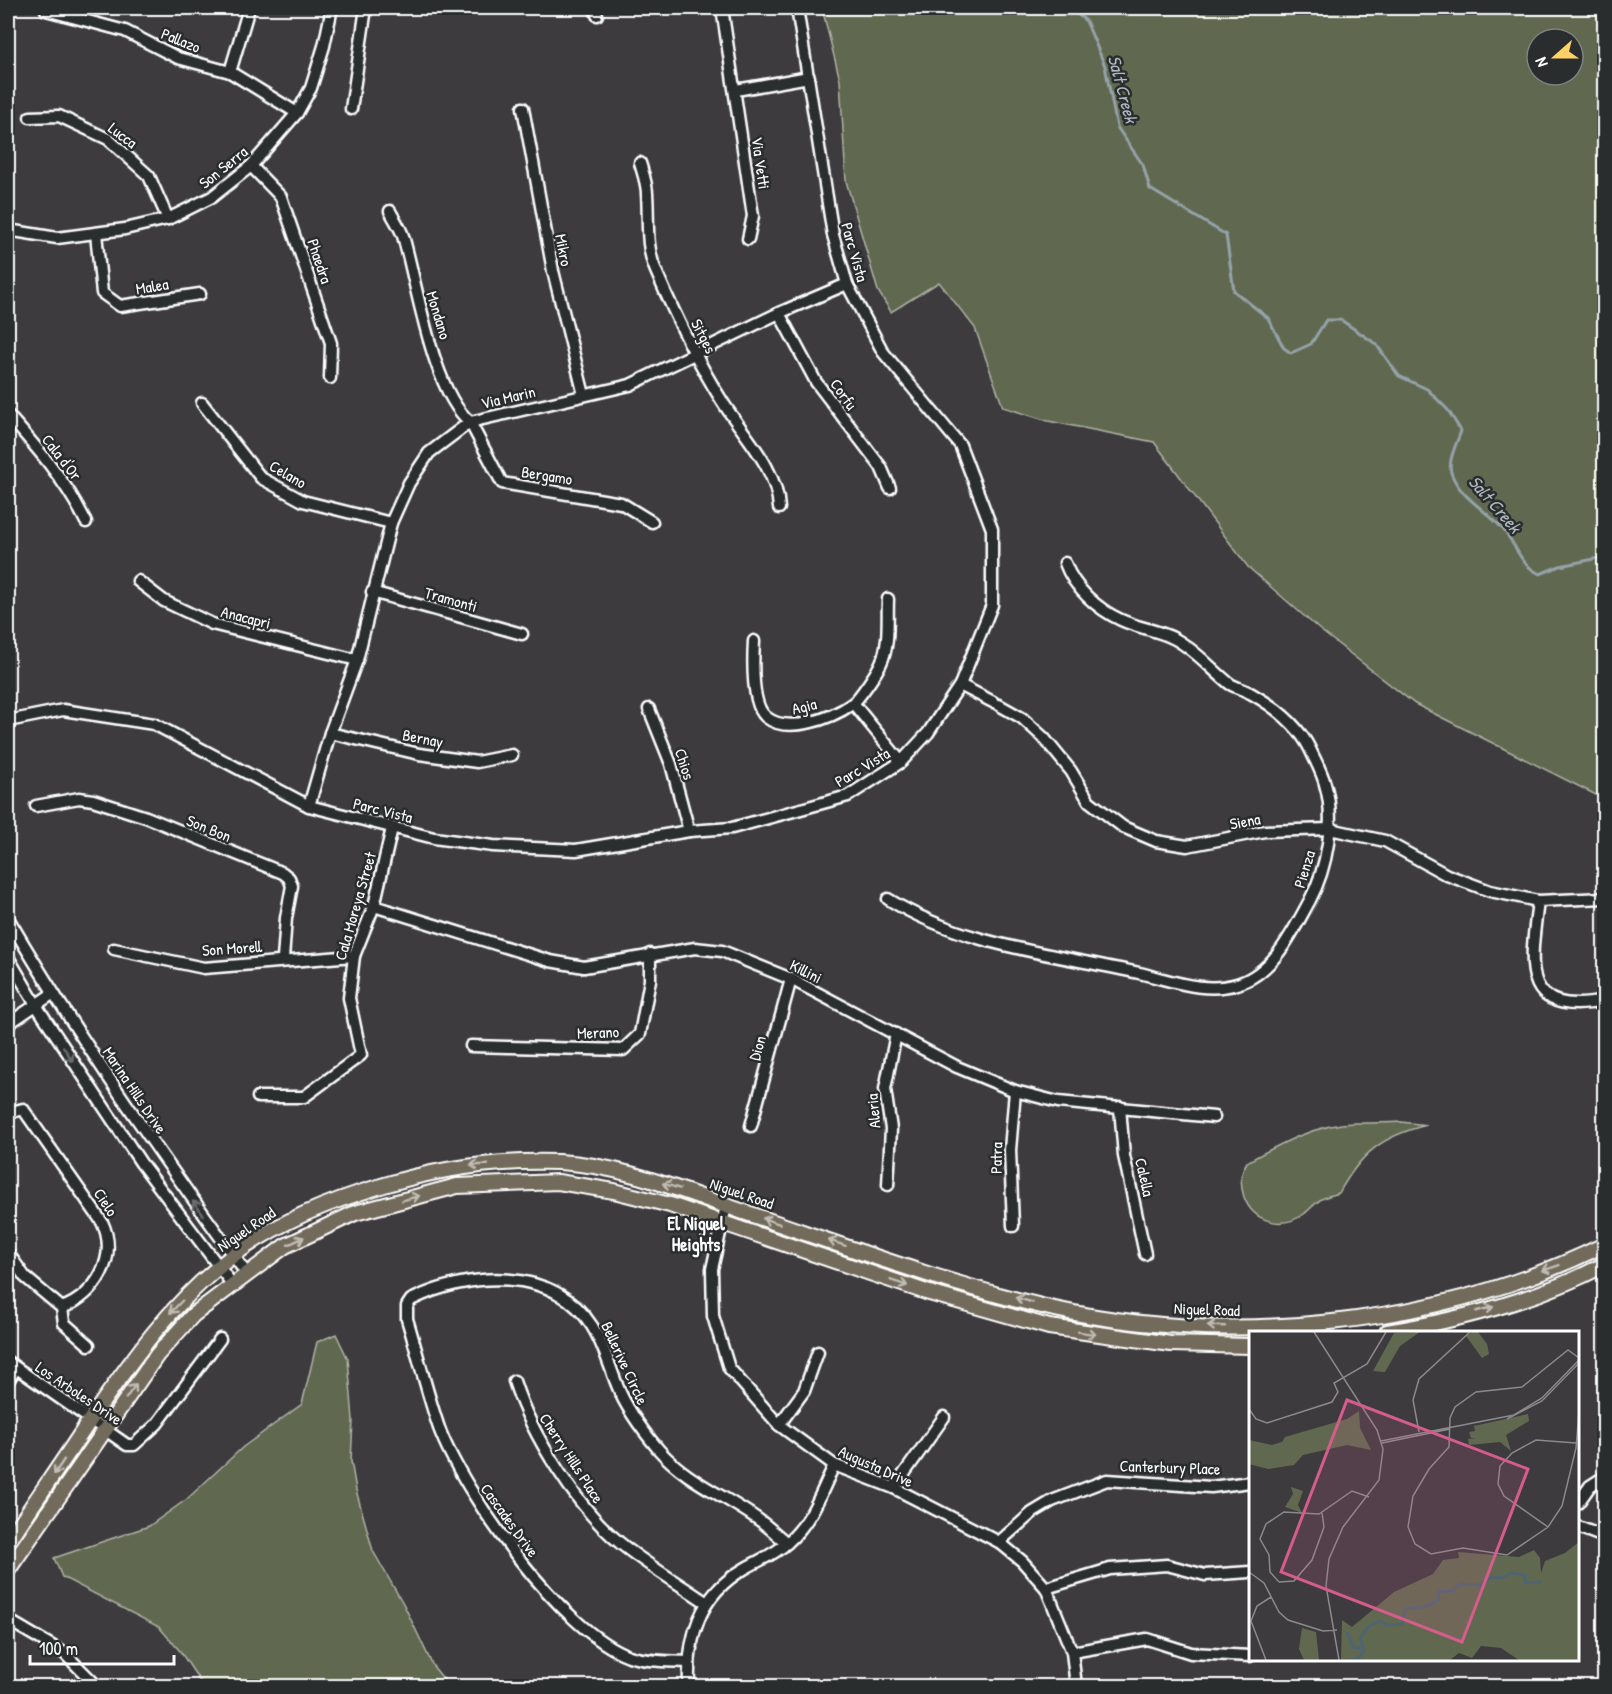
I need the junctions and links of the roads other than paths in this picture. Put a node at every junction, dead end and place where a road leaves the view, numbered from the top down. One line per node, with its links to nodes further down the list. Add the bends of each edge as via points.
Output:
1 (249, 8): 7 (street)
2 (332, 8): 12 (street, Son Serra, via 311,88)
3 (366, 8): 11 (street)
4 (722, 8): 9 (street, Via Vetti)
5 (798, 8): 8 (street, Parc Vista)
6 (46, 10): 7 (street, Pallazo, via 125,31 178,58)
7 (230, 72): 12 (street, Pallazo)
8 (809, 77): 9 (street); 21 (street, Parc Vista, via 833,236)
9 (736, 90): 20 (street, Via Vetti, via 753,216)
10 (524, 108): 26 (street, Mikro, via 553,271)
11 (351, 109)
12 (297, 113): 15 (street, Son Serra)
13 (30, 117): 17 (street, Lucca, via 58,116 108,139 149,176)
14 (640, 163): 24 (street, Sitges, via 647,191 648,244 654,268)
15 (251, 166): 17 (street, Son Serra, via 212,197); 25 (street, Phaedra, via 281,196 331,343)
16 (390, 211): 29 (street, Mondano, via 402,234 425,326 446,385)
17 (168, 219): 19 (street, Son Serra)
18 (8, 230): 19 (street, Son Serra, via 57,237)
19 (96, 233): 22 (street, Malea, via 102,293 120,306)
20 (748, 239)
21 (847, 284): 23 (street, Via Marin); 42 (street, Parc Vista, via 883,352 960,445 992,529 992,605)
22 (200, 294)
23 (779, 313): 24 (street, Via Marin); 30 (street, Corfu, via 816,382 881,467)
24 (695, 354): 26 (street, Via Marin, via 630,385); 31 (street, Sitges, via 764,462 778,490)
25 (330, 378)
26 (584, 395): 29 (street, Via Marin)
27 (202, 403): 34 (street, Celano, via 261,478 303,501)
28 (8, 415): 32 (street, Cala d'Or, via 70,489)
29 (470, 422): 33 (street, Bergamo, via 502,483 621,503); 34 (street, Via Marin, via 429,453 409,483)
30 (890, 488)
31 (779, 508)
32 (86, 522)
33 (652, 522)
34 (391, 523): 37 (street, Via Marin)
35 (1065, 563): 52 (street, Pienza, via 1070,578 1093,603 1119,619 1194,650 1231,684 1286,717 1308,746 1326,785)
36 (138, 581): 41 (street, Anacapri, via 164,601 212,624)
37 (372, 592): 39 (street, Tramonti); 41 (street, Via Marin)
38 (888, 599): 43 (street, via 886,646 881,664)
39 (522, 634)
40 (754, 642): 43 (street, Agia, via 752,668 766,717 796,726)
41 (357, 660): 46 (street, Via Marin)
42 (960, 685): 48 (street, Parc Vista, via 928,733); 52 (street, Siena, via 1022,718 1071,771 1089,801 1123,827 1156,841 1187,846 1265,831)
43 (853, 704): 48 (street)
44 (648, 709): 53 (street, Chios, via 671,764)
45 (8, 721): 50 (street, Parc Vista, via 63,710 154,724)
46 (330, 733): 47 (street, Bernay, via 419,754 477,762); 50 (street, Via Marin)
47 (512, 755)
48 (900, 762): 53 (street, Parc Vista, via 848,796 732,828)
49 (36, 806): 63 (street, Son Bon, via 79,798 93,800 146,817 283,873 292,886)
50 (309, 806): 51 (street, Parc Vista)
51 (392, 828): 53 (street, Parc Vista, via 493,846 576,849); 57 (street, Cala Moreya Street)
52 (1330, 829): 55 (street, Pienza, via 1318,885 1301,917 1271,964 1239,984 1184,985 1014,950 910,913); 56 (street, Siena, via 1385,841 1447,875 1490,891)
53 (689, 831)
54 (1605, 898): 56 (street, Siena)
55 (888, 899)
56 (1538, 901): 66 (street, via 1531,962 1539,990 1566,1004)
57 (374, 906): 60 (street, Killini, via 550,961 584,967); 61 (street, Cala Moreya Street)
58 (8, 918): 65 (street, Marina Hills Drive)
59 (114, 950): 63 (street, Son Morell, via 204,968)
60 (650, 954): 64 (street, Killini, via 725,947); 70 (street, Merano, via 650,980 640,1034 623,1050)
61 (354, 956): 63 (street, Son Morell); 72 (street, Cala Moreya Street, via 350,998 360,1055 304,1097)
62 (8, 957): 67 (street)
63 (283, 959)
64 (791, 979): 69 (street, Killini); 76 (street, Dion)
65 (52, 994): 67 (street); 84 (street, Marina Hills Drive, one-way to 65, via 182,1187)
66 (1605, 1001)
67 (36, 1005): 68 (street); 86 (street, one-way to 86, via 135,1153)
68 (8, 1024)
69 (896, 1035): 71 (street, Killini, via 957,1067); 77 (street, Aleria, via 885,1089 891,1129)
70 (471, 1046)
71 (1016, 1091): 73 (street, Killini, via 1058,1102); 80 (street, Patra, via 1010,1150)
72 (258, 1097)
73 (1120, 1107): 75 (street, Killini); 83 (street, Calella, via 1124,1156)
74 (8, 1113): 90 (street, Cielo, via 23,1109 109,1237 101,1277 75,1303)
75 (1214, 1117)
76 (751, 1126)
77 (888, 1185)
78 (726, 1206): 79 (street, Augusta Drive); 81 (main road, Niguel Road, one-way to 78, via 1501,1286 1400,1311 1265,1327 1174,1325 1051,1308 928,1273); 84 (main road, Niguel Road, one-way to 84, via 617,1171 561,1162 459,1166 334,1200 279,1225)
79 (724, 1226): 87 (main road, one-way to 79, via 285,1246 355,1214 457,1186 558,1182 670,1205); 94 (main road, one-way to 94, via 926,1292 1049,1327 1171,1344); 101 (street, Augusta Drive, via 712,1269 713,1316 729,1368)
80 (1013, 1226)
81 (1605, 1245)
82 (8, 1253): 90 (street, via 25,1277)
83 (1145, 1254)
84 (234, 1255): 86 (main road, Niguel Road); 87 (street, Marina Hills Drive)
85 (1605, 1265): 91 (main road, one-way to 85, via 1498,1305)
86 (219, 1268): 88 (street); 100 (main road, Niguel Road, one-way to 100, via 148,1336)
87 (246, 1273): 88 (main road)
88 (232, 1284): 102 (main road, one-way to 88, via 157,1355 193,1315)
89 (407, 1305): 112 (street, Bellerive Circle, via 418,1296 493,1278 545,1287 571,1303 592,1325 617,1387 637,1423 660,1452 685,1474); 121 (street, Cascades Drive, via 407,1319 440,1428 470,1491 509,1547 529,1572 607,1645 648,1661)
90 (62, 1308): 93 (street, via 64,1323)
91 (1391, 1331)
92 (220, 1340): 102 (street, Los Arboles Drive, via 157,1424 134,1445 127,1445)
93 (89, 1345)
94 (1249, 1346)
95 (818, 1352): 101 (street, via 804,1391)
96 (12, 1365): 97 (street); 100 (street, Los Arboles Drive)
97 (8, 1381)
98 (514, 1381): 117 (street, Cherry Hills Place, via 524,1411 582,1506 621,1544)
99 (944, 1417): 106 (street)
100 (92, 1419): 102 (street, Los Arboles Drive); 110 (main road, Niguel Road, one-way to 110)
101 (779, 1425): 103 (street, Augusta Drive)
102 (105, 1428): 114 (main road)
103 (834, 1466): 106 (street, Augusta Drive); 112 (street, via 813,1511)
104 (1605, 1477): 107 (street, via 1590,1486)
105 (1249, 1482): 111 (street, Canterbury Place, via 1211,1487 1107,1480 1032,1512)
106 (894, 1488): 111 (street, Augusta Drive)
107 (1579, 1502)
108 (1579, 1527): 109 (street)
109 (1605, 1537)
110 (9, 1540): 113 (main road)
111 (999, 1542): 116 (street, Augusta Drive)
112 (787, 1543): 117 (street, via 724,1582)
113 (8, 1555)
114 (8, 1570)
115 (1249, 1572): 116 (street, via 1205,1575 1167,1565 1110,1569)
116 (1046, 1588): 119 (street, Augusta Drive)
117 (707, 1603): 121 (street, via 692,1631)
118 (8, 1620): 122 (street, via 64,1653)
119 (1072, 1652): 120 (street, via 1147,1640 1191,1653); 124 (street, Augusta Drive)
120 (1249, 1656)
121 (688, 1662): 123 (street)
122 (98, 1686)
123 (688, 1686)
124 (1076, 1686)

